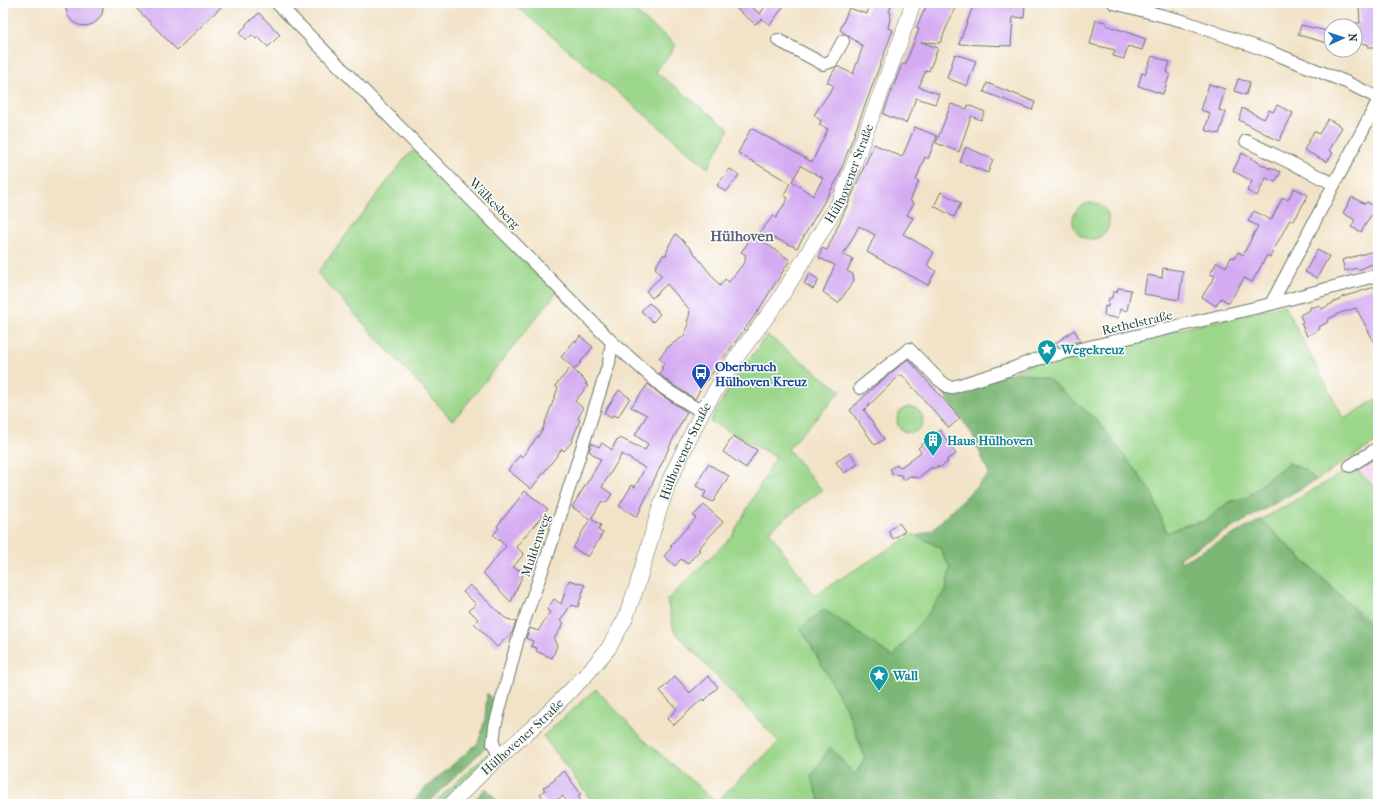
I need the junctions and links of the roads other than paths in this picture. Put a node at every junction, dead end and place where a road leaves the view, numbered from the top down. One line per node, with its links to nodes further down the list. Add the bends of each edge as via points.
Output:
1 (277, 3): 11 (street, Wälkesberg)
2 (913, 3): 13 (main road, Hülhovener Straße, via 840,201 777,303 735,359)
3 (1114, 3): 6 (street, via 1182,21 1268,51 1346,82)
4 (778, 40): 5 (street, via 823,64 832,61)
5 (843, 41)
6 (1378, 99): 8 (street)
7 (1246, 141): 8 (street)
8 (1334, 184): 10 (street)
9 (1378, 275): 10 (street, Rethelstraße)
10 (1270, 304): 12 (street, Rethelstraße, via 1034,360 950,388 909,349)
11 (612, 342): 13 (street, Wälkesberg, via 665,389); 16 (street, Muldenweg, via 609,363 549,551 518,635 495,726 493,744)
12 (860, 388)
13 (702, 412): 16 (main road, Hülhovener Straße, via 670,479 625,619 608,649 542,719)
14 (1378, 448): 15 (street)
15 (1350, 466)
16 (500, 757): 17 (main road, Hülhovener Straße)
17 (451, 804)

